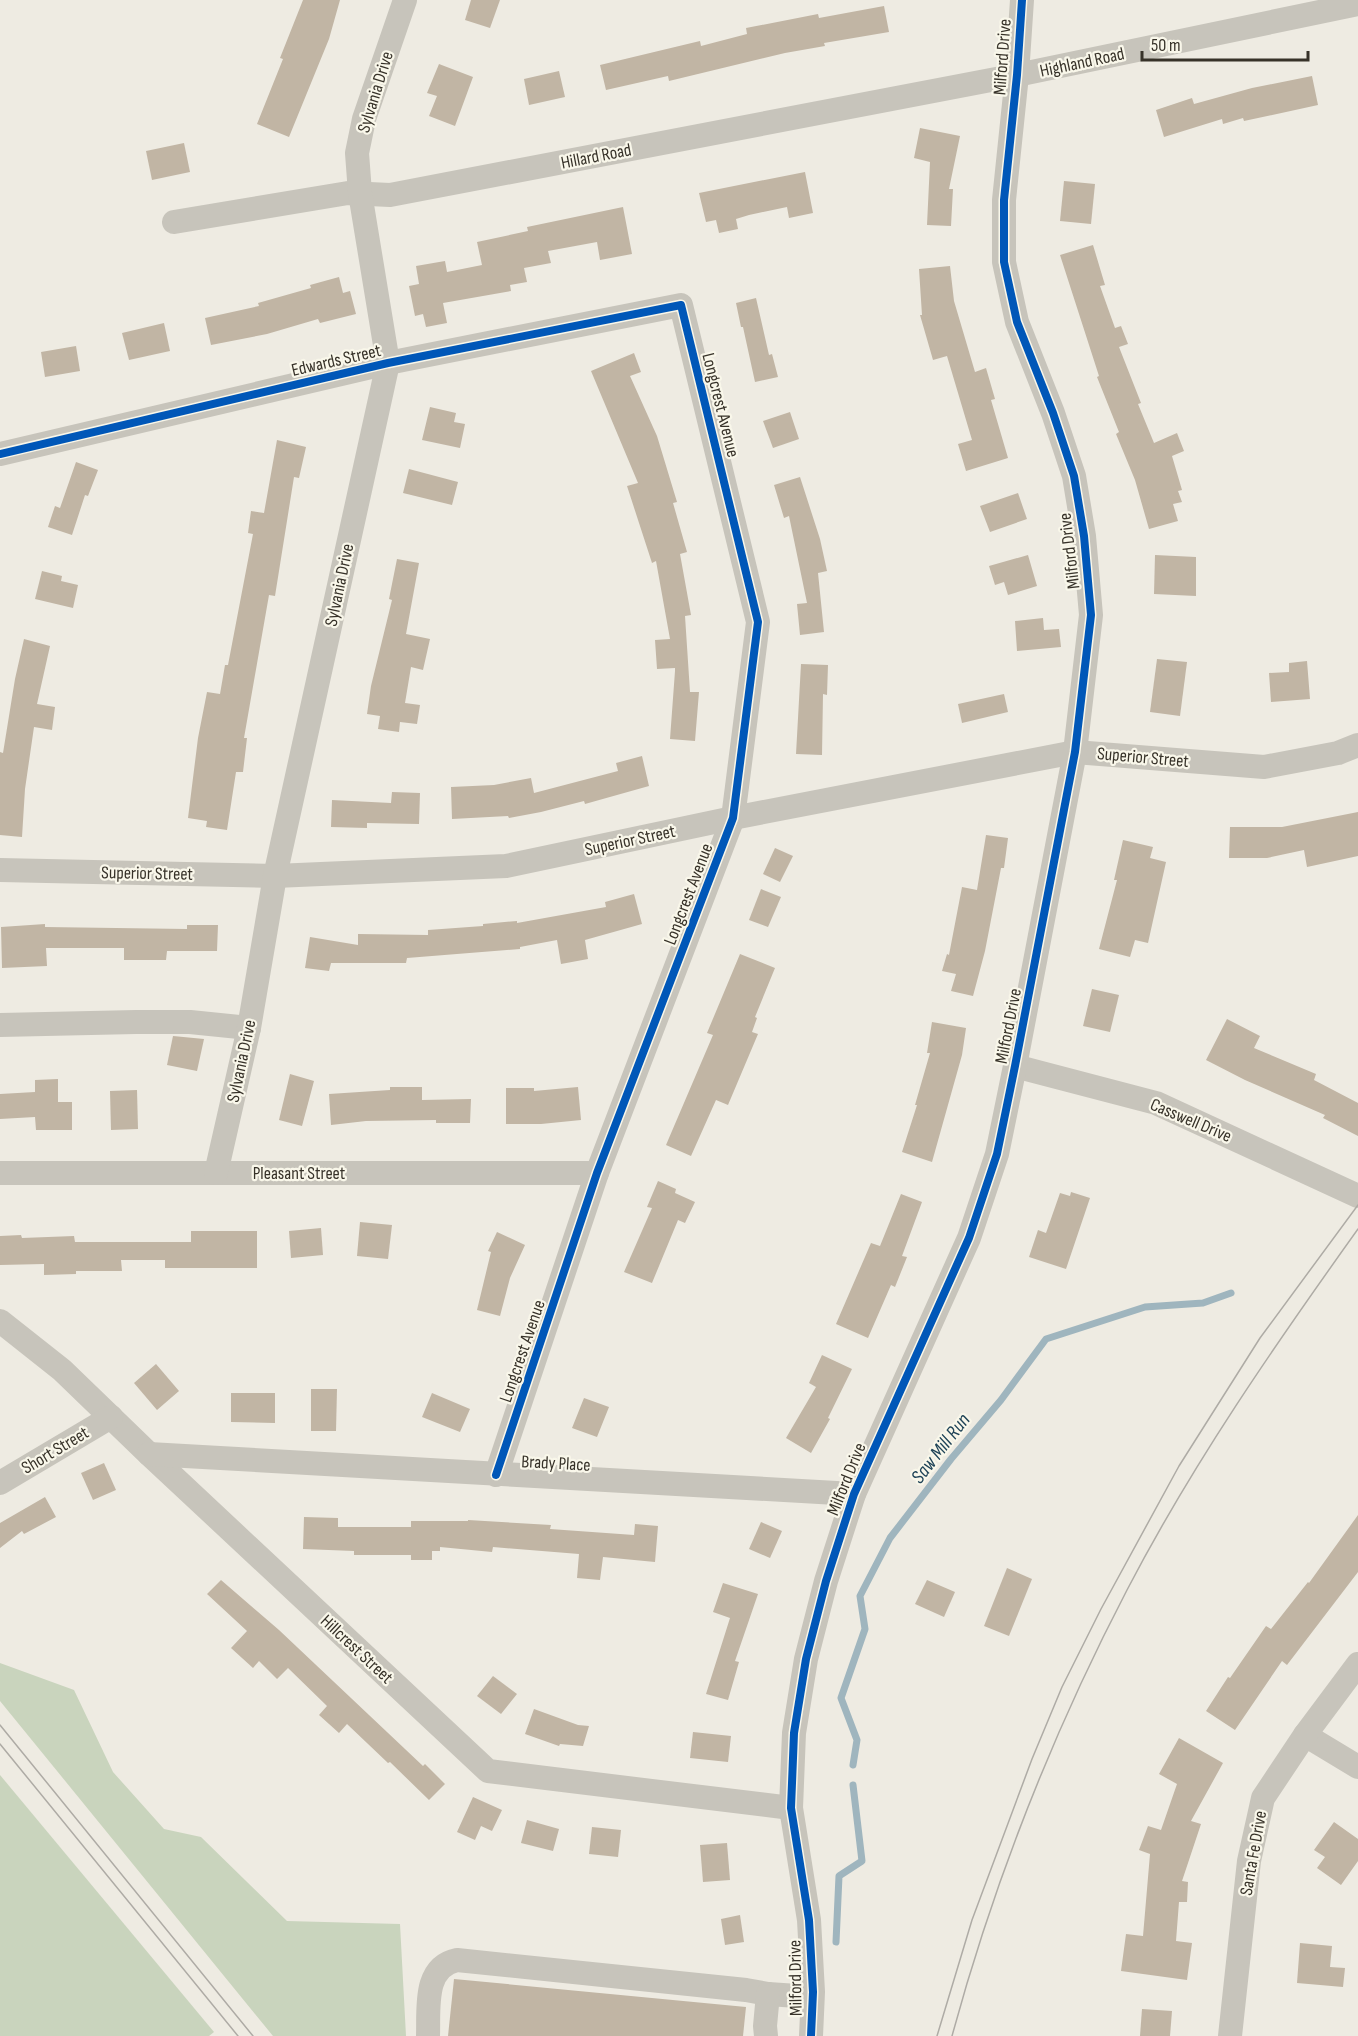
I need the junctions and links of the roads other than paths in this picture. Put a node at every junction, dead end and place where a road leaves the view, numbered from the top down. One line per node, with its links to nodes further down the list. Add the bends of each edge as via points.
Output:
1 (405, 0): 5 (street, Sylvania Drive, via 364,119 357,153)
2 (1022, 0): 4 (street, Milford Drive)
3 (1358, 4): 4 (street, Highland Road)
4 (1017, 75): 5 (street, Hillard Road, via 390,195); 11 (street, Milford Drive, via 1005,200 1004,262 1017,322 1074,476 1084,536 1090,615)
5 (360, 193): 6 (street, Hillard Road); 8 (street, Sylvania Drive)
6 (174, 222)
7 (681, 305): 8 (street, Edwards Street); 12 (street, Longcrest Avenue, via 758,622)
8 (388, 363): 9 (street, Edwards Street); 14 (street, Sylvania Drive)
9 (0, 454)
10 (1358, 745): 11 (street, Superior Street, via 1338,753 1264,767)
11 (1075, 752): 12 (street, Superior Street); 17 (street, Milford Drive)
12 (733, 818): 14 (street, Superior Street, via 506,866); 20 (street, Longcrest Avenue)
13 (0, 870): 14 (street, Superior Street)
14 (275, 876): 16 (street, Sylvania Drive)
15 (0, 1025): 16 (street, via 190,1022)
16 (249, 1028): 19 (street, Sylvania Drive)
17 (1015, 1066): 21 (street, Casswell Drive, via 1156,1102); 27 (street, Milford Drive, via 997,1154 969,1238)
18 (0, 1173): 19 (street, Pleasant Street)
19 (216, 1173): 20 (street, Pleasant Street)
20 (597, 1173): 25 (street, Longcrest Avenue)
21 (1358, 1196)
22 (0, 1321): 23 (street, Hillcrest Street, via 62,1370)
23 (111, 1417): 24 (street, Hillcrest Street); 26 (street, Short Street)
24 (149, 1454): 25 (street, Brady Place); 31 (street, Hillcrest Street, via 488,1772)
25 (496, 1475): 27 (street, Brady Place)
26 (0, 1483)
27 (854, 1494): 31 (street, Milford Drive, via 806,1659 794,1732)
28 (1358, 1664): 29 (street, Santa Fe Drive)
29 (1305, 1735): 30 (street); 37 (street, Santa Fe Drive, via 1263,1798 1249,1861)
30 (1358, 1767)
31 (791, 1808): 33 (street, Milford Drive, via 809,1920)
32 (768, 1994): 33 (street); 34 (street, via 457,1960 440,1967 431,1982); 35 (street)
33 (812, 1997): 36 (street, Milford Drive)
34 (428, 2036)
35 (766, 2036)
36 (811, 2036)
37 (1230, 2036)

